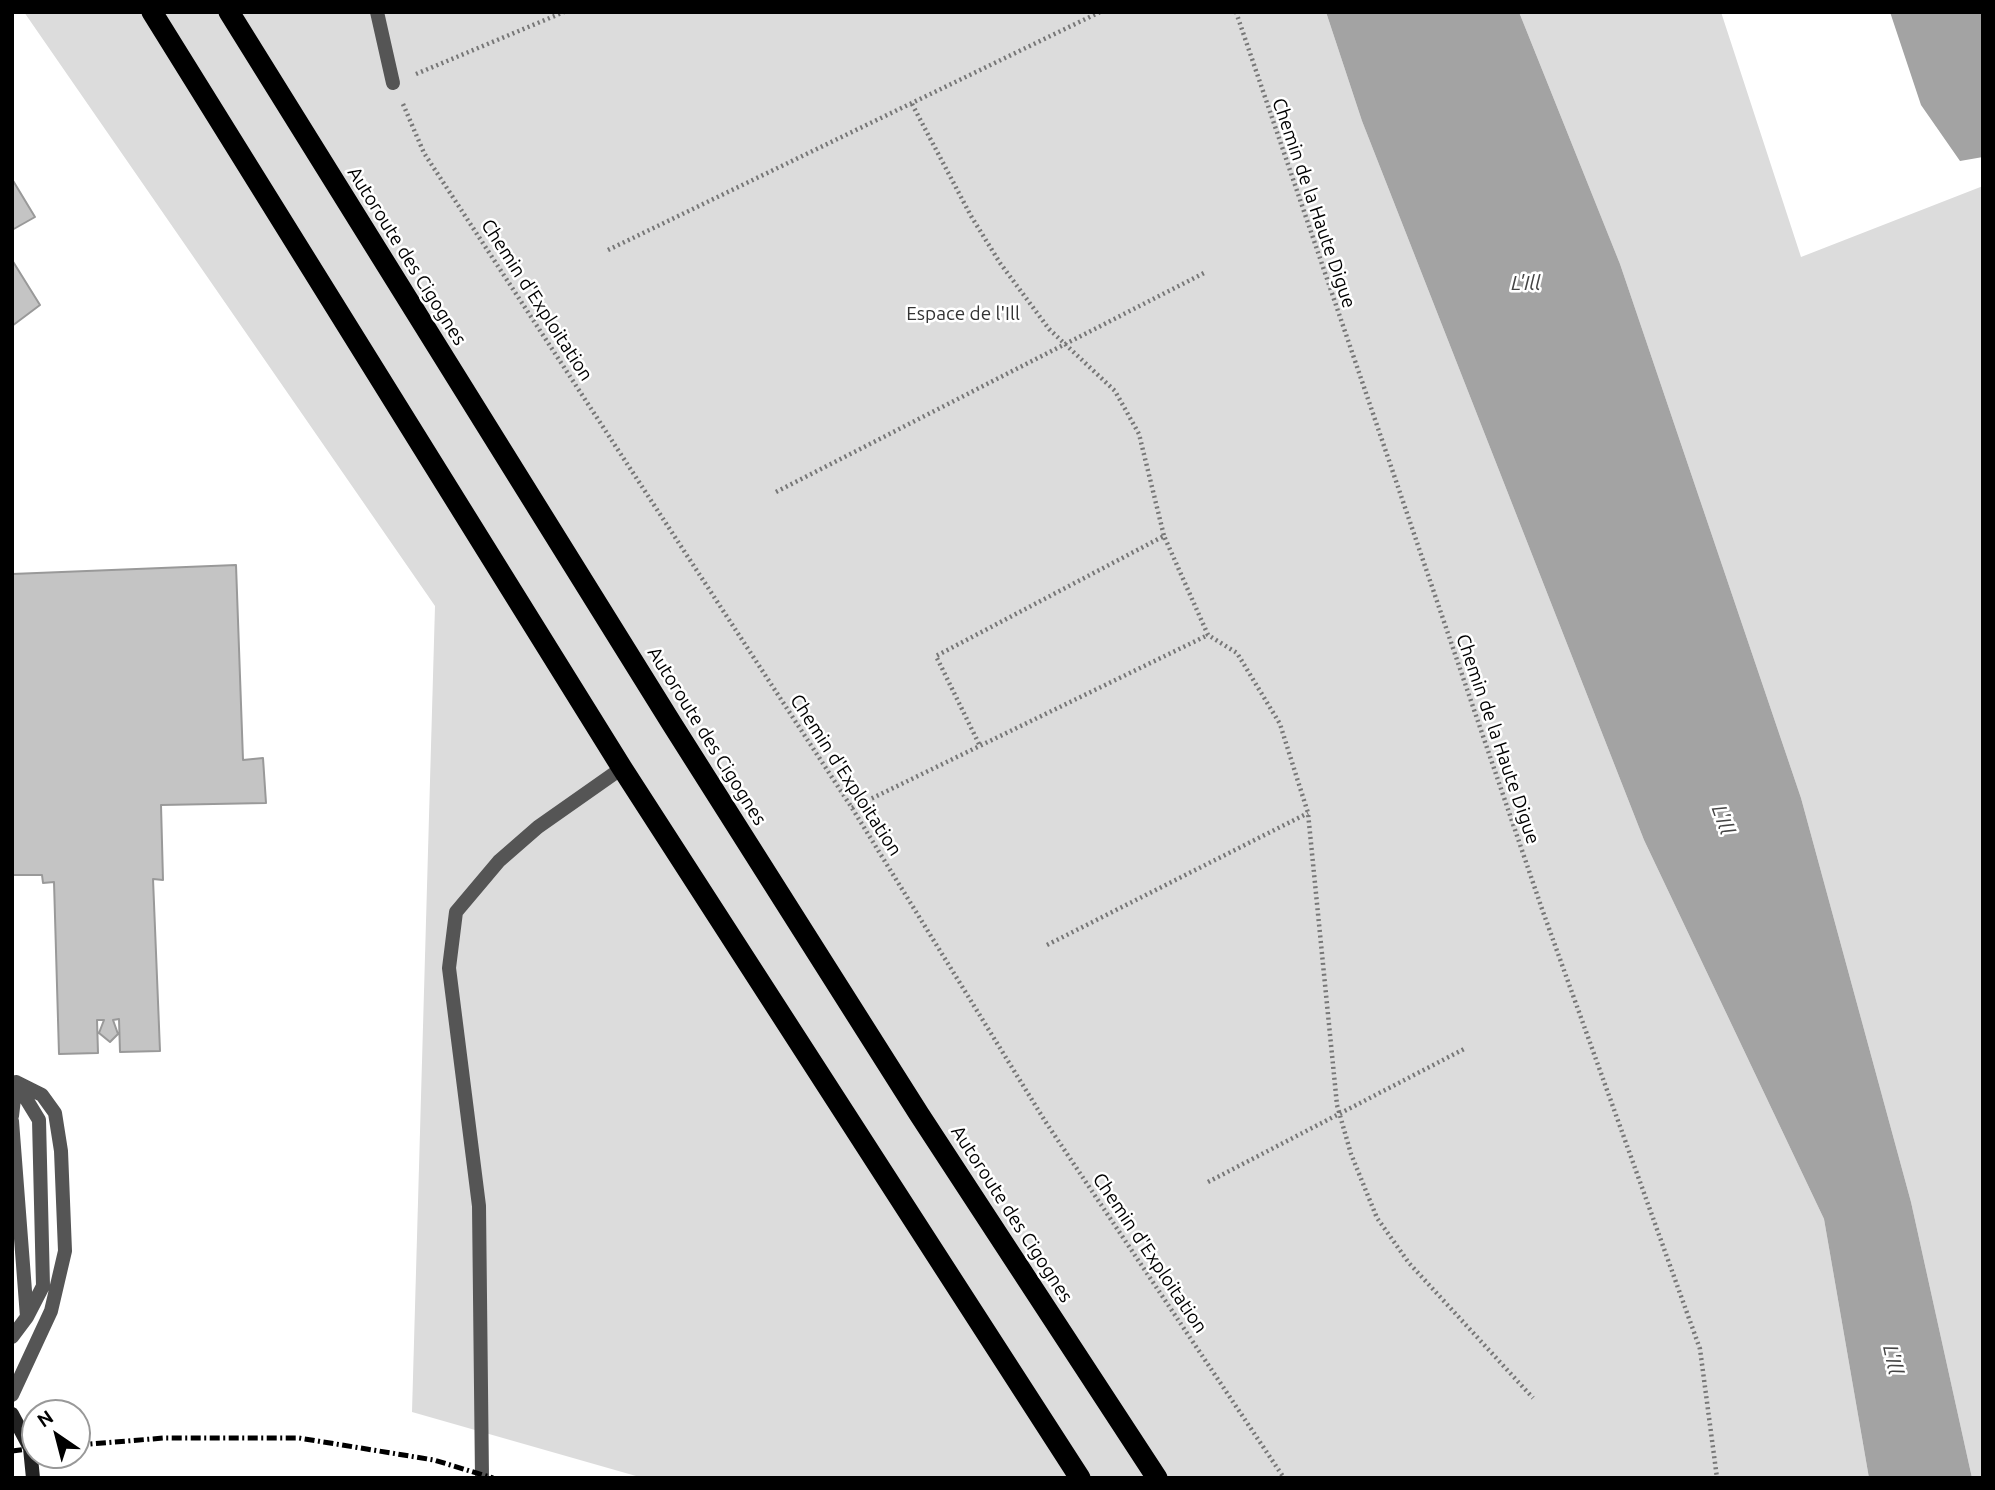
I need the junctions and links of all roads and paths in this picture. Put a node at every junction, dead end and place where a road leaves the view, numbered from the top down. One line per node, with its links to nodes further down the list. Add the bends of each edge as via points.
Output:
1 (152, 12): 16 (highway)
2 (229, 12): 33 (highway, Autoroute des Cigognes, via 694,759)
3 (377, 12): 7 (street)
4 (564, 12): 7 (path)
5 (1101, 12): 8 (path)
6 (1236, 12): 35 (path, Chemin de la Haute Digue, via 1542,909 1700,1349)
7 (393, 83): 17 (path, Chemin d'Exploitation, via 424,153)
8 (912, 104): 9 (path); 11 (path, via 1000,263)
9 (608, 250)
10 (1204, 273): 11 (path)
11 (1063, 344): 12 (path); 13 (path, via 1115,391 1139,434)
12 (776, 492)
13 (1164, 536): 14 (path); 15 (path, via 936,656)
14 (1208, 635): 15 (path); 18 (path, via 1237,653 1280,724)
15 (979, 744): 17 (path)
16 (622, 768): 31 (street, via 538,827 499,861 456,912 449,968 479,1206); 32 (highway)
17 (852, 808): 34 (path, Chemin d'Exploitation, via 1045,1121)
18 (1308, 813): 19 (path); 22 (path)
19 (1047, 945)
20 (1465, 1048): 22 (path)
21 (14, 1079): 23 (street); 25 (street, via 39,1120 43,1286); 27 (street, via 42,1095 55,1113 65,1251 51,1311)
22 (1340, 1114): 24 (path); 28 (path, via 1377,1218 1409,1263)
23 (12, 1119): 25 (street)
24 (1208, 1182)
25 (27, 1317): 26 (street)
26 (12, 1337)
27 (12, 1395)
28 (1534, 1398)
29 (12, 1414): 30 (main road, via 30,1448)
30 (33, 1478)
31 (482, 1478)
32 (1080, 1478)
33 (1157, 1478)
34 (1284, 1478)
35 (1717, 1478)

